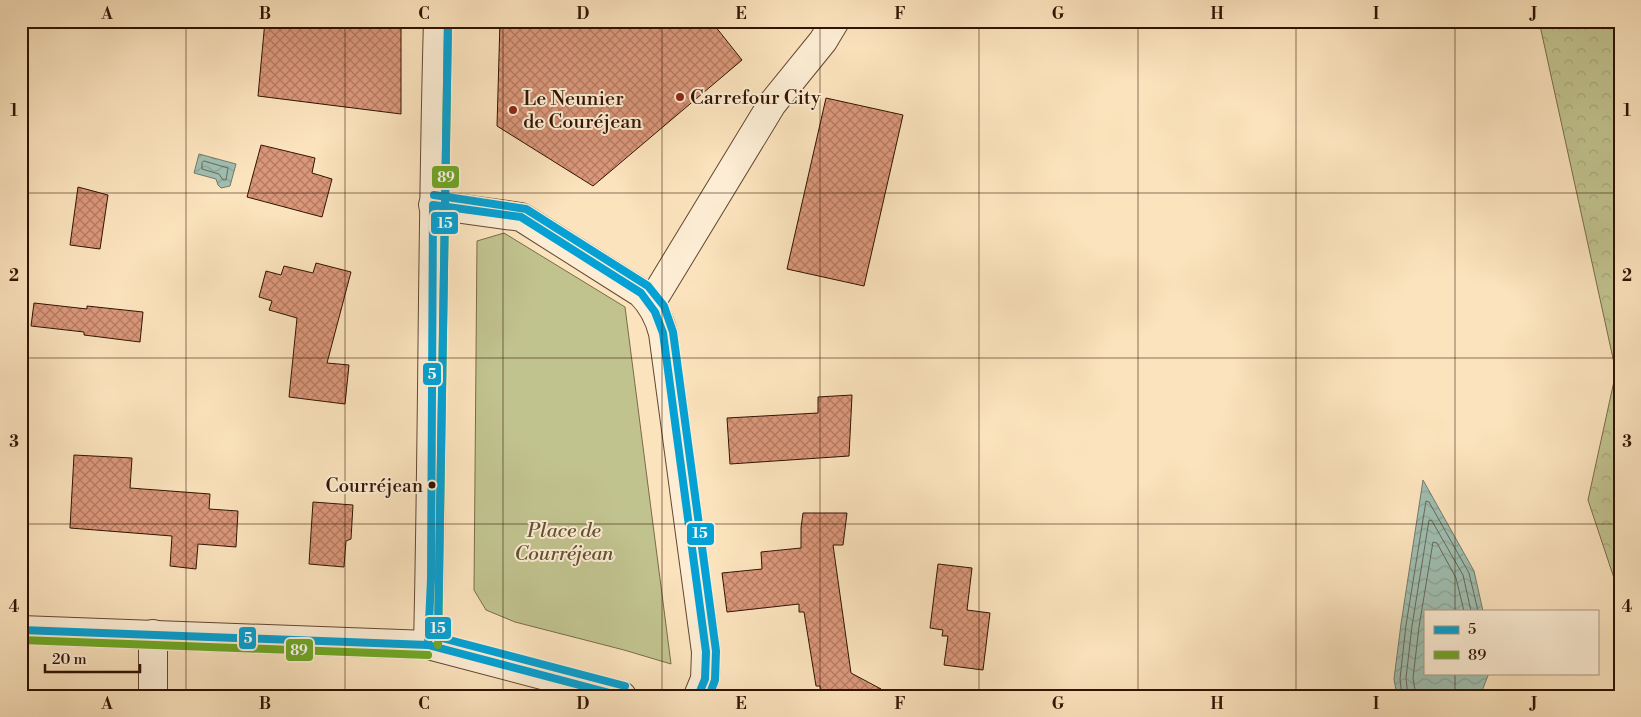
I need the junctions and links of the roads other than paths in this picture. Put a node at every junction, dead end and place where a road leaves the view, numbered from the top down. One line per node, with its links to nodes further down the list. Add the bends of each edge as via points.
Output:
1 (438, 21): 3 (street)
2 (835, 21): 4 (street, via 823,41 772,104)
3 (433, 205): 4 (street, via 521,217 641,293); 7 (street)
4 (651, 303): 10 (street, via 663,333 706,652 705,679)
5 (21, 630): 6 (street)
6 (153, 634): 7 (street); 8 (street)
7 (428, 645): 9 (street)
8 (153, 696)
9 (622, 696)
10 (698, 696)

